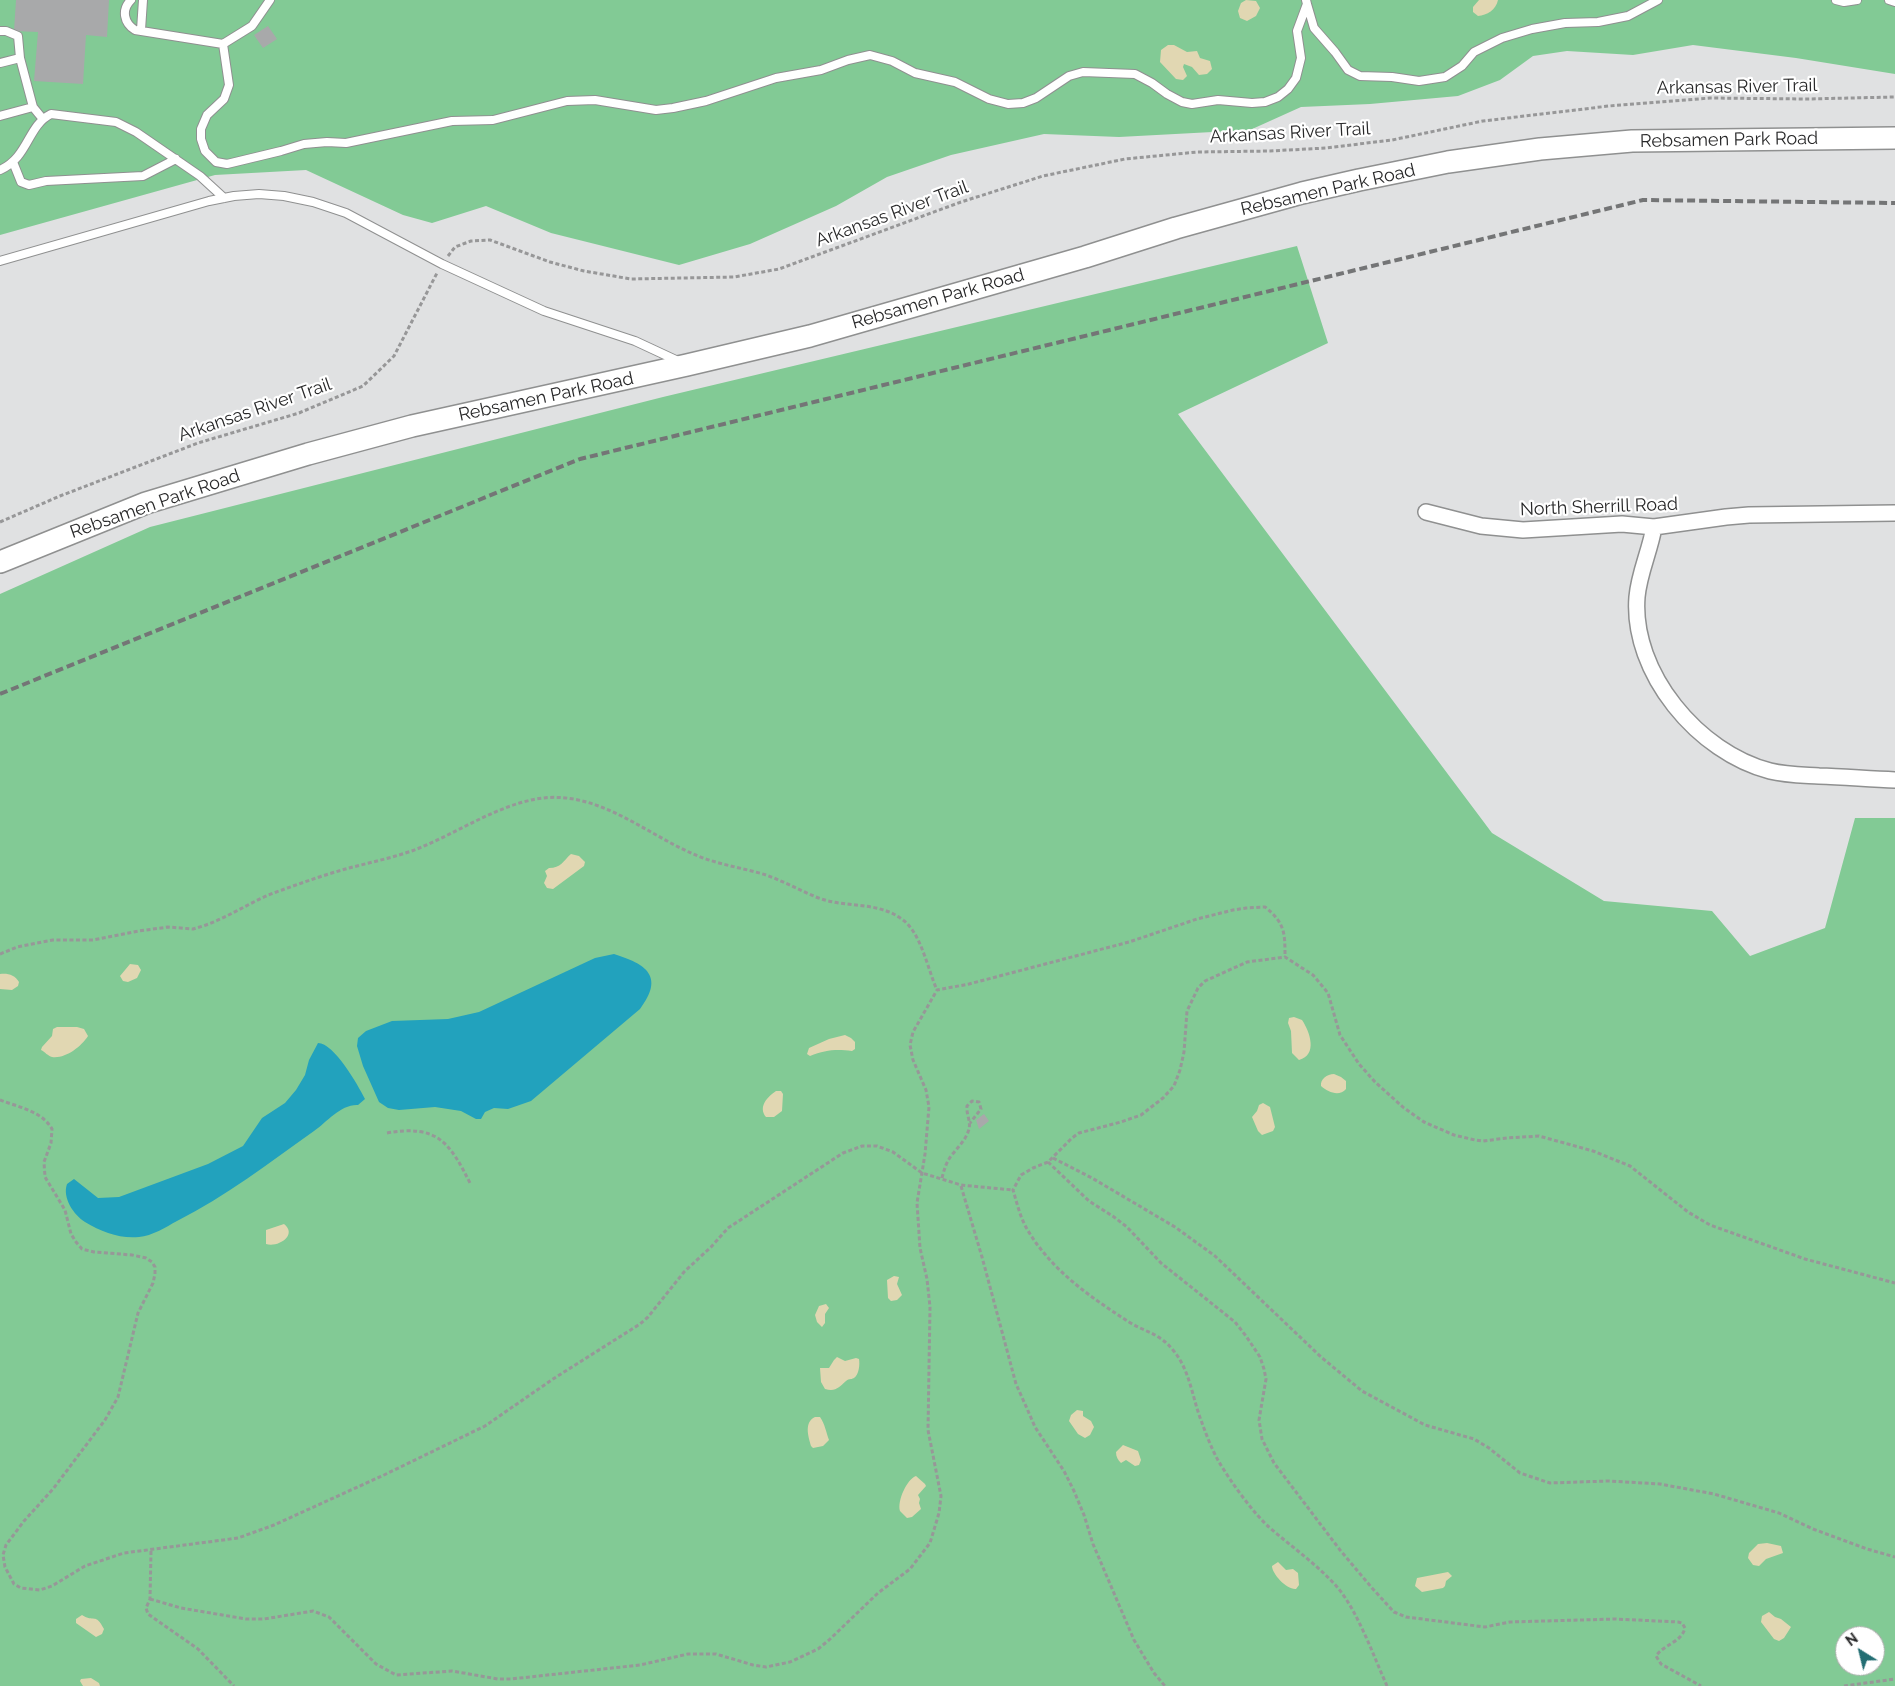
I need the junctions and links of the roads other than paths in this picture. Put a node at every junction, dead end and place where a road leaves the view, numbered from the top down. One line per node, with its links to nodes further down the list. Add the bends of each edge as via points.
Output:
1 (131, 0): 10 (lane, via 124,12 125,19 129,26)
2 (143, 0): 10 (lane)
3 (270, 0): 12 (lane, via 252,26)
4 (1658, 0): 8 (lane, via 1628,16 1598,22 1565,22 1502,38 1474,52 1462,66 1445,77 1419,81 1360,76 1348,70 1314,28)
5 (1836, 0): 6 (lane)
6 (1857, 0)
7 (1889, 0): 9 (lane)
8 (1306, 2): 12 (lane, via 1297,31 1301,58 1296,78 1278,97 1265,102 1218,100 1192,104 1167,94 1136,74 1083,72 1069,76 1036,98 1008,104 989,99 955,82 916,74 892,61 870,55 673,108 656,110 594,100 567,101 493,120 452,121 346,143 304,144 227,164 216,162 201,139 201,129 224,98 229,85)
9 (1895, 2)
10 (141, 30): 12 (lane)
11 (0, 31): 13 (lane, via 18,36)
12 (223, 44)
13 (20, 58): 14 (lane); 15 (lane)
14 (0, 63)
15 (33, 106): 16 (lane); 17 (lane)
16 (0, 116)
17 (42, 118): 19 (lane, via 51,114 116,122); 20 (lane)
18 (1895, 138): 24 (street, Rebsamen Park Road, via 1632,141 1448,162 1302,193 810,336)
19 (176, 159): 20 (lane, via 143,176 46,181 29,185 21,182); 22 (lane)
20 (13, 162): 21 (lane)
21 (0, 170)
22 (224, 198): 23 (lane); 24 (lane, via 259,194 284,196 346,212 442,264 544,311 635,341)
23 (0, 261)
24 (687, 366): 28 (street, Rebsamen Park Road, via 412,426 308,454 146,503)
25 (1426, 512): 27 (street, North Sherrill Road, via 1481,526 1523,530 1622,524)
26 (1895, 513): 27 (street, North Sherrill Road, via 1734,516)
27 (1654, 527): 29 (street, via 1639,581 1638,631 1655,675 1690,723 1727,752 1760,768 1788,774)
28 (0, 562)
29 (1895, 780)

